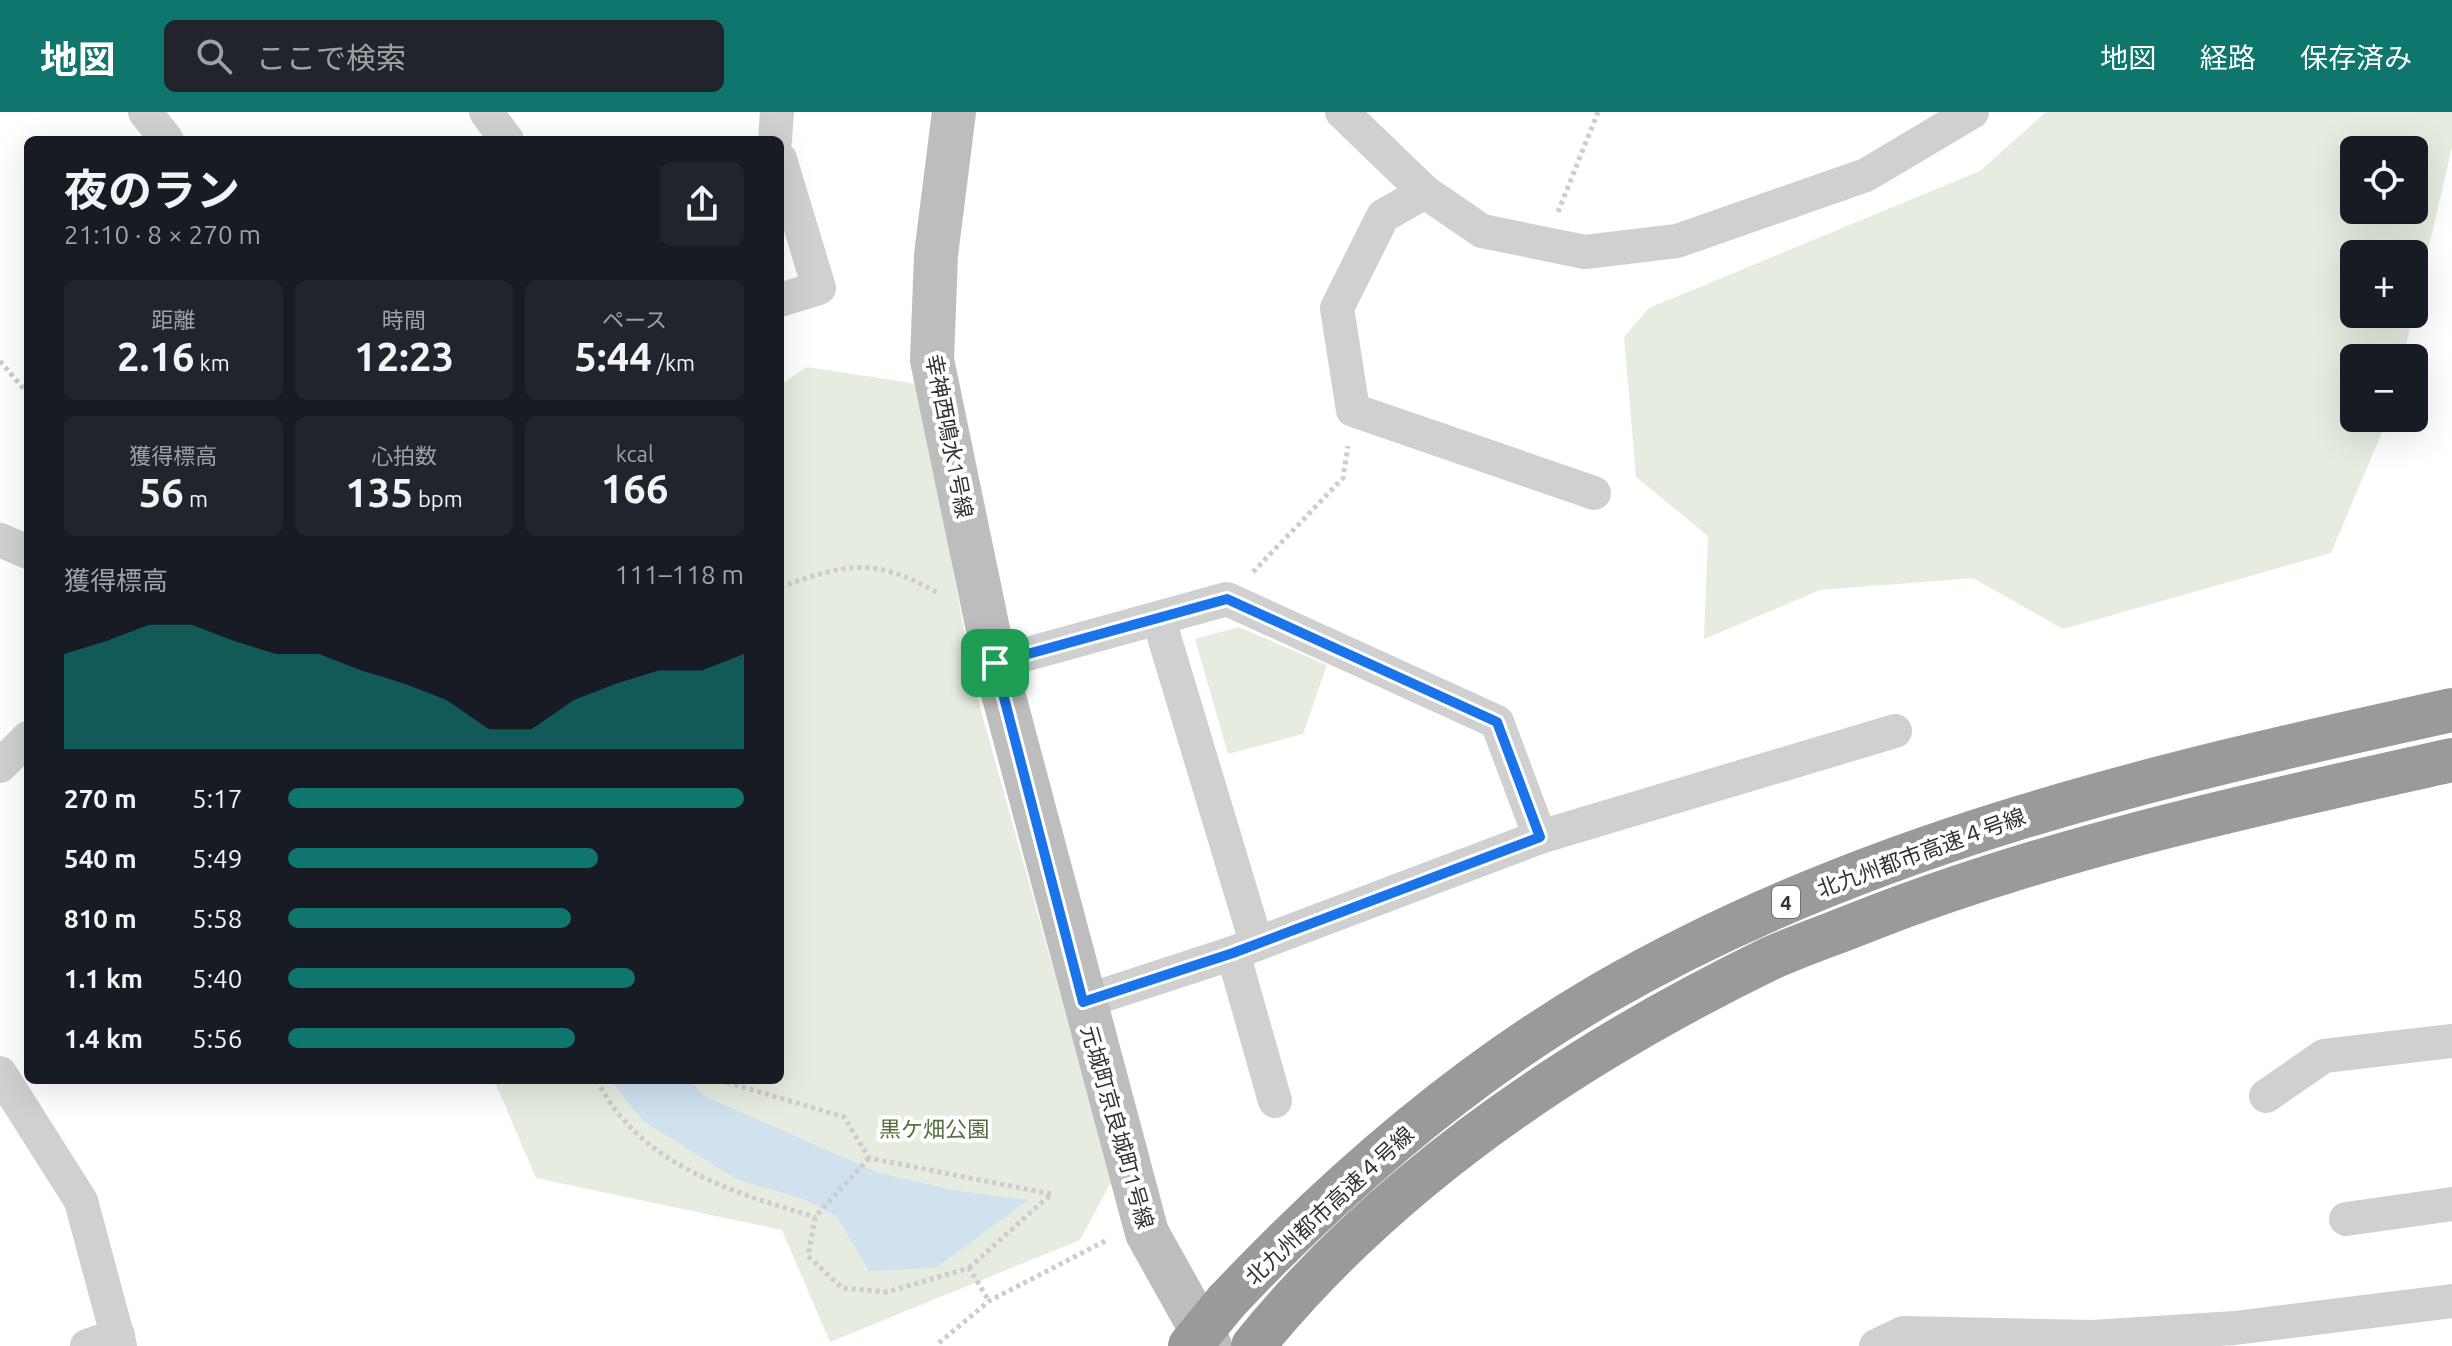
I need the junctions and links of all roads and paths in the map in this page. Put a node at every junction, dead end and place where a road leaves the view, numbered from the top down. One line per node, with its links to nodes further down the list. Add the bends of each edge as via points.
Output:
1 (145, 112): 8 (street)
2 (486, 112): 9 (street)
3 (777, 112): 10 (street)
4 (954, 112): 25 (street, 幸神西鳴水1号線, via 936,255 932,360)
5 (1342, 112): 12 (street)
6 (1598, 112): 13 (path)
7 (1972, 112): 13 (street, via 1866,175 1677,241 1585,252)
8 (164, 136)
9 (504, 136)
10 (775, 136)
11 (784, 172): 14 (street, via 819,288)
12 (1425, 192): 13 (street, via 1482,231); 17 (street, via 1383,216 1337,308)
13 (1543, 246)
14 (784, 299)
15 (0, 361): 16 (path)
16 (24, 389)
17 (1353, 410): 18 (street); 22 (path, via 1343,478)
18 (1594, 493)
19 (0, 540): 20 (street)
20 (24, 550)
21 (784, 586): 23 (path, via 838,567 901,572)
22 (1227, 599): 24 (street); 31 (street, via 1497,722)
23 (950, 600)
24 (1159, 620): 25 (street); 32 (street)
25 (995, 663): 33 (street, 元城町京良城町1号線)
26 (2452, 710): 51 (highway, 北九州都市高速４号線 / 4, bridge, via 2072,800 1910,852 1754,915 1602,994 1483,1072 1373,1158 1288,1237)
27 (1895, 731): 31 (street)
28 (24, 742): 30 (street)
29 (2452, 760): 49 (highway, 北九州都市高速４号線 / 4, via 2087,848 1927,897 1772,958 1628,1034 1514,1106 1403,1192)
30 (0, 766)
31 (1540, 837): 32 (street)
32 (1245, 948): 33 (street); 39 (street)
33 (1083, 1002): 52 (street, 元城町京良城町1号線, via 1147,1233)
34 (2452, 1041): 38 (street, via 2324,1056)
35 (0, 1073): 48 (street, via 81,1201)
36 (599, 1084): 42 (path, via 612,1111 659,1153 736,1194)
37 (733, 1084): 40 (path, via 844,1117)
38 (2266, 1096)
39 (1275, 1101)
40 (869, 1158): 42 (path); 45 (path, via 1051,1194)
41 (2452, 1204): 43 (street)
42 (815, 1217): 45 (path, via 808,1256 842,1288 887,1292)
43 (2346, 1219)
44 (1104, 1240): 46 (path)
45 (969, 1268): 46 (path)
46 (989, 1301): 50 (path)
47 (2452, 1301): 53 (street, via 2235,1328 2092,1337 1903,1333)
48 (108, 1342)
49 (1256, 1342)
50 (939, 1343)
51 (1190, 1346)
52 (1210, 1346)
53 (1876, 1346)

